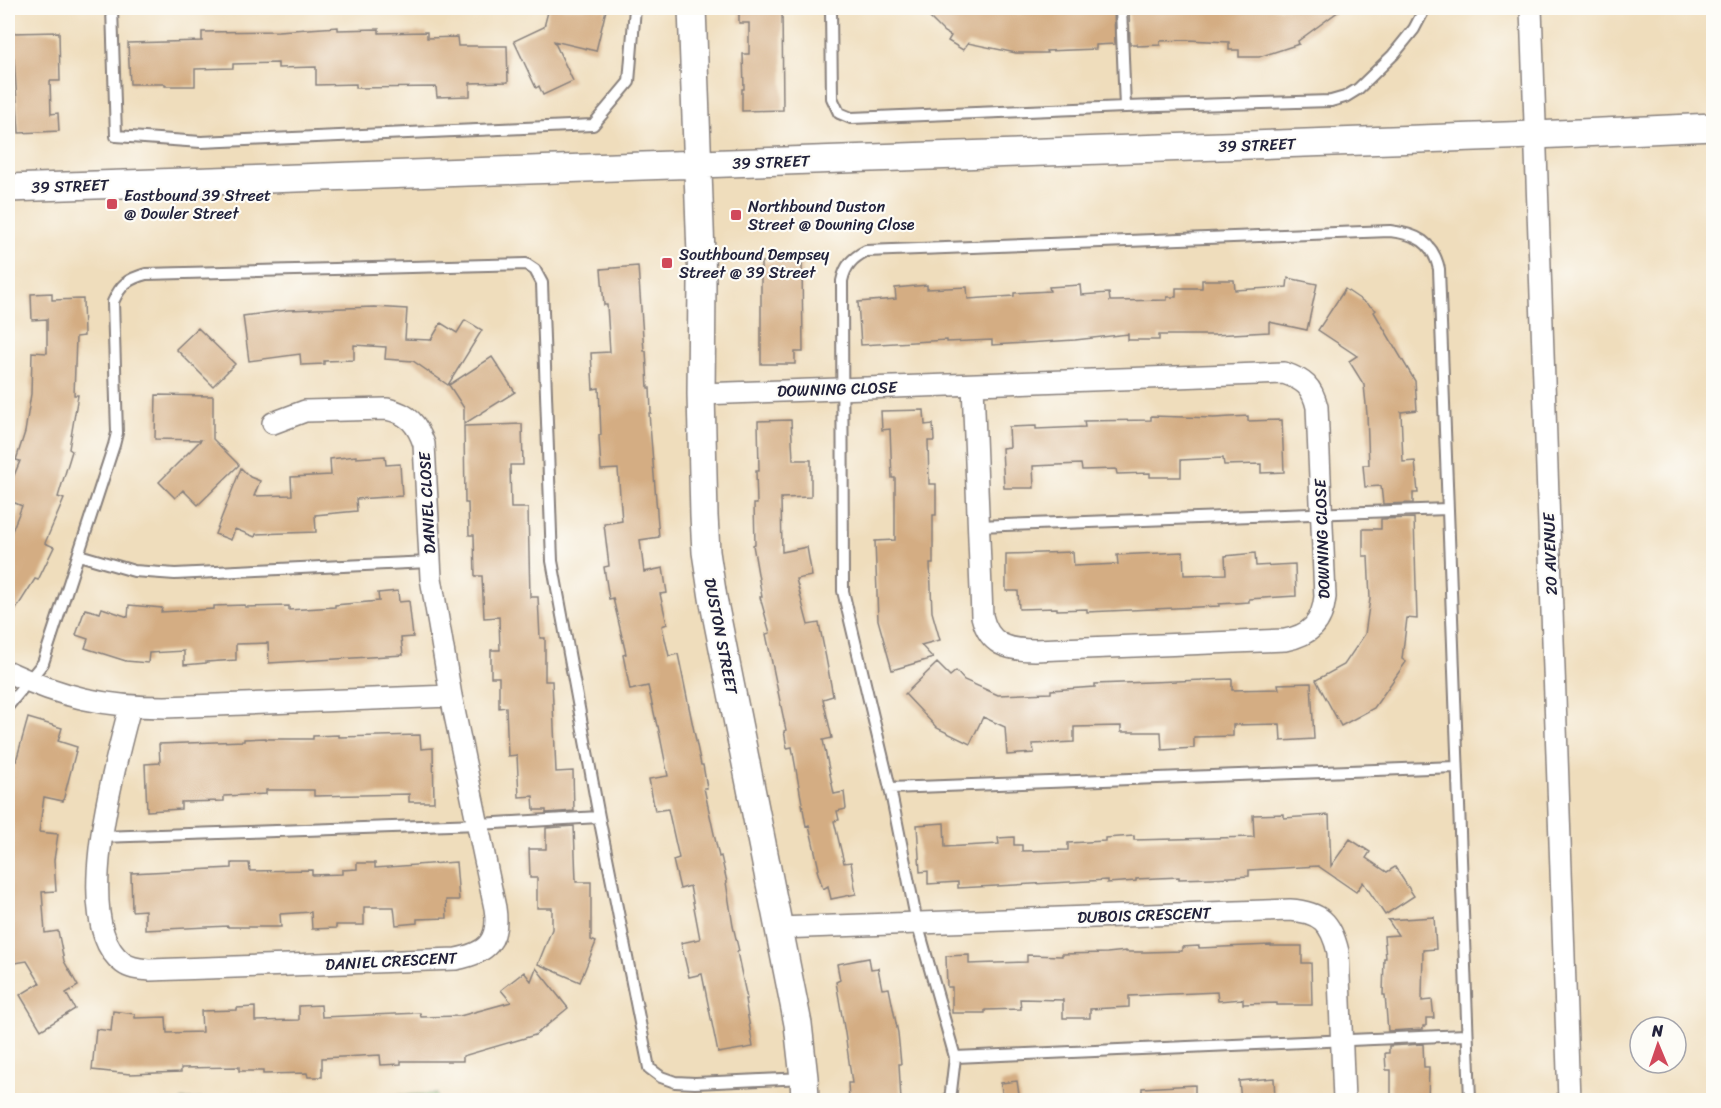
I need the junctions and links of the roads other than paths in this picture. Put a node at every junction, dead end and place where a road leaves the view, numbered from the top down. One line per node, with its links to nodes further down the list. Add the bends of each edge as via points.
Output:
1 (112, 8): 2 (lane, via 116,136 201,142 593,125 629,82)
2 (635, 8)
3 (692, 8): 11 (street, DUSTON STREET)
4 (831, 8): 8 (lane, via 832,98 838,113 851,118)
5 (1121, 8): 8 (lane)
6 (1425, 8): 8 (lane, via 1394,55 1345,97 1331,101)
7 (1531, 8): 10 (street, 20 AVENUE)
8 (1125, 107)
9 (1713, 127): 10 (street, 39 STREET)
10 (1535, 135): 11 (street, 39 STREET); 41 (street, 20 AVENUE)
11 (698, 165): 12 (street, 39 STREET); 15 (street, DUSTON STREET)
12 (8, 188)
13 (973, 385): 14 (street, DOWNING CLOSE); 18 (street, DOWNING CLOSE, via 1284,373 1296,377 1311,388 1315,397); 19 (street, DOWNING CLOSE)
14 (841, 389): 15 (street, DOWNING CLOSE); 17 (lane, via 842,281 849,262 866,251 1403,232 1431,248 1439,269); 28 (lane, via 843,591)
15 (701, 394): 33 (street, DUSTON STREET, via 707,563)
16 (273, 423): 21 (street, DANIEL CLOSE, via 305,411 387,409 408,416 424,444)
17 (1447, 509): 18 (lane); 27 (lane)
18 (1322, 513): 19 (lane); 19 (street, DOWNING CLOSE, via 1324,608 1316,624 1298,637 1035,650 1006,646 994,640 984,627)
19 (978, 526)
20 (79, 555): 21 (lane, via 134,571 175,574); 23 (lane, via 44,663); 29 (lane, via 117,433 113,302 119,288 133,278 147,274 526,264 535,270 542,283 552,561)
21 (429, 562): 24 (street, DANIEL CLOSE)
22 (8, 672): 23 (street)
23 (28, 681): 25 (lane); 26 (street, via 79,698)
24 (451, 696): 26 (street); 30 (street, DANIEL CRESCENT)
25 (8, 706)
26 (130, 707): 31 (street, DANIEL CRESCENT)
27 (1456, 767): 28 (lane); 34 (lane)
28 (890, 788): 32 (lane)
29 (599, 817): 30 (lane); 37 (lane, via 649,1068 675,1082)
30 (479, 824): 31 (lane); 31 (street, DANIEL CRESCENT, via 497,921 493,940 479,952 456,959 157,970 124,964 107,942 98,895)
31 (101, 837)
32 (917, 923): 33 (street, DUBOIS CRESCENT); 35 (street, DUBOIS CRESCENT, via 1304,911 1324,922 1336,941); 36 (lane)
33 (778, 928): 37 (street, DUSTON STREET, via 798,1024)
34 (1466, 1035): 35 (lane); 40 (lane)
35 (1342, 1040): 36 (lane); 39 (street, DUBOIS CRESCENT)
36 (955, 1057): 38 (lane)
37 (805, 1089)
38 (950, 1101)
39 (1344, 1101)
40 (1470, 1101)
41 (1569, 1101)

